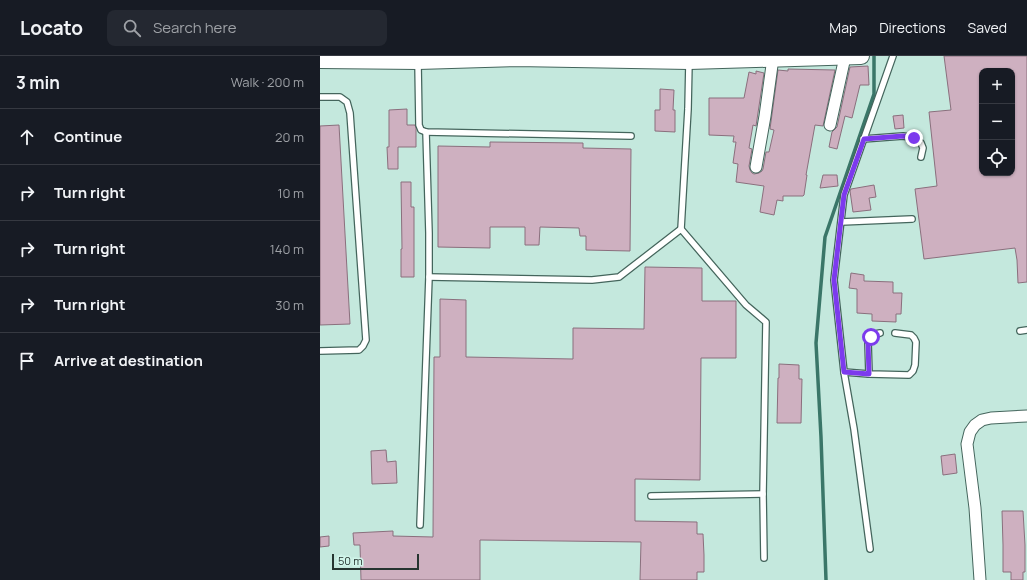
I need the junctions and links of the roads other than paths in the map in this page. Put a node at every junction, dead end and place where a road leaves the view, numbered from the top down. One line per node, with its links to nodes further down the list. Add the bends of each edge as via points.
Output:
1 (853, 56): 4 (main road); 9 (street)
2 (893, 56): 12 (lane)
3 (516, 57): 6 (main road); 7 (main road)
4 (773, 58): 6 (main road); 14 (street)
5 (320, 60): 7 (main road)
6 (689, 61): 17 (lane)
7 (418, 62): 10 (lane, via 419,125 421,130)
8 (320, 97): 23 (lane, via 340,97 347,102 350,114 366,340 359,350)
9 (830, 125)
10 (426, 132): 11 (lane); 18 (lane)
11 (631, 136)
12 (864, 139): 13 (lane, via 903,136 914,138 923,148); 16 (lane, via 844,195)
13 (921, 157)
14 (756, 167)
15 (912, 219): 16 (lane)
16 (841, 222): 24 (lane, via 834,280)
17 (681, 229): 18 (lane, via 619,277 592,280); 27 (lane, via 746,305 766,322)
18 (429, 277): 29 (lane)
19 (1020, 330): 20 (lane)
20 (1027, 330)
21 (880, 333): 25 (lane, via 871,337 868,342)
22 (896, 334): 25 (lane, via 911,334 916,342 913,371 909,375)
23 (320, 351)
24 (844, 372): 25 (lane); 30 (lane)
25 (869, 374)
26 (1027, 416): 32 (street, via 982,420 970,432 967,444)
27 (763, 494): 28 (lane); 31 (lane)
28 (651, 496)
29 (420, 525)
30 (870, 549)
31 (764, 558)
32 (980, 580)

